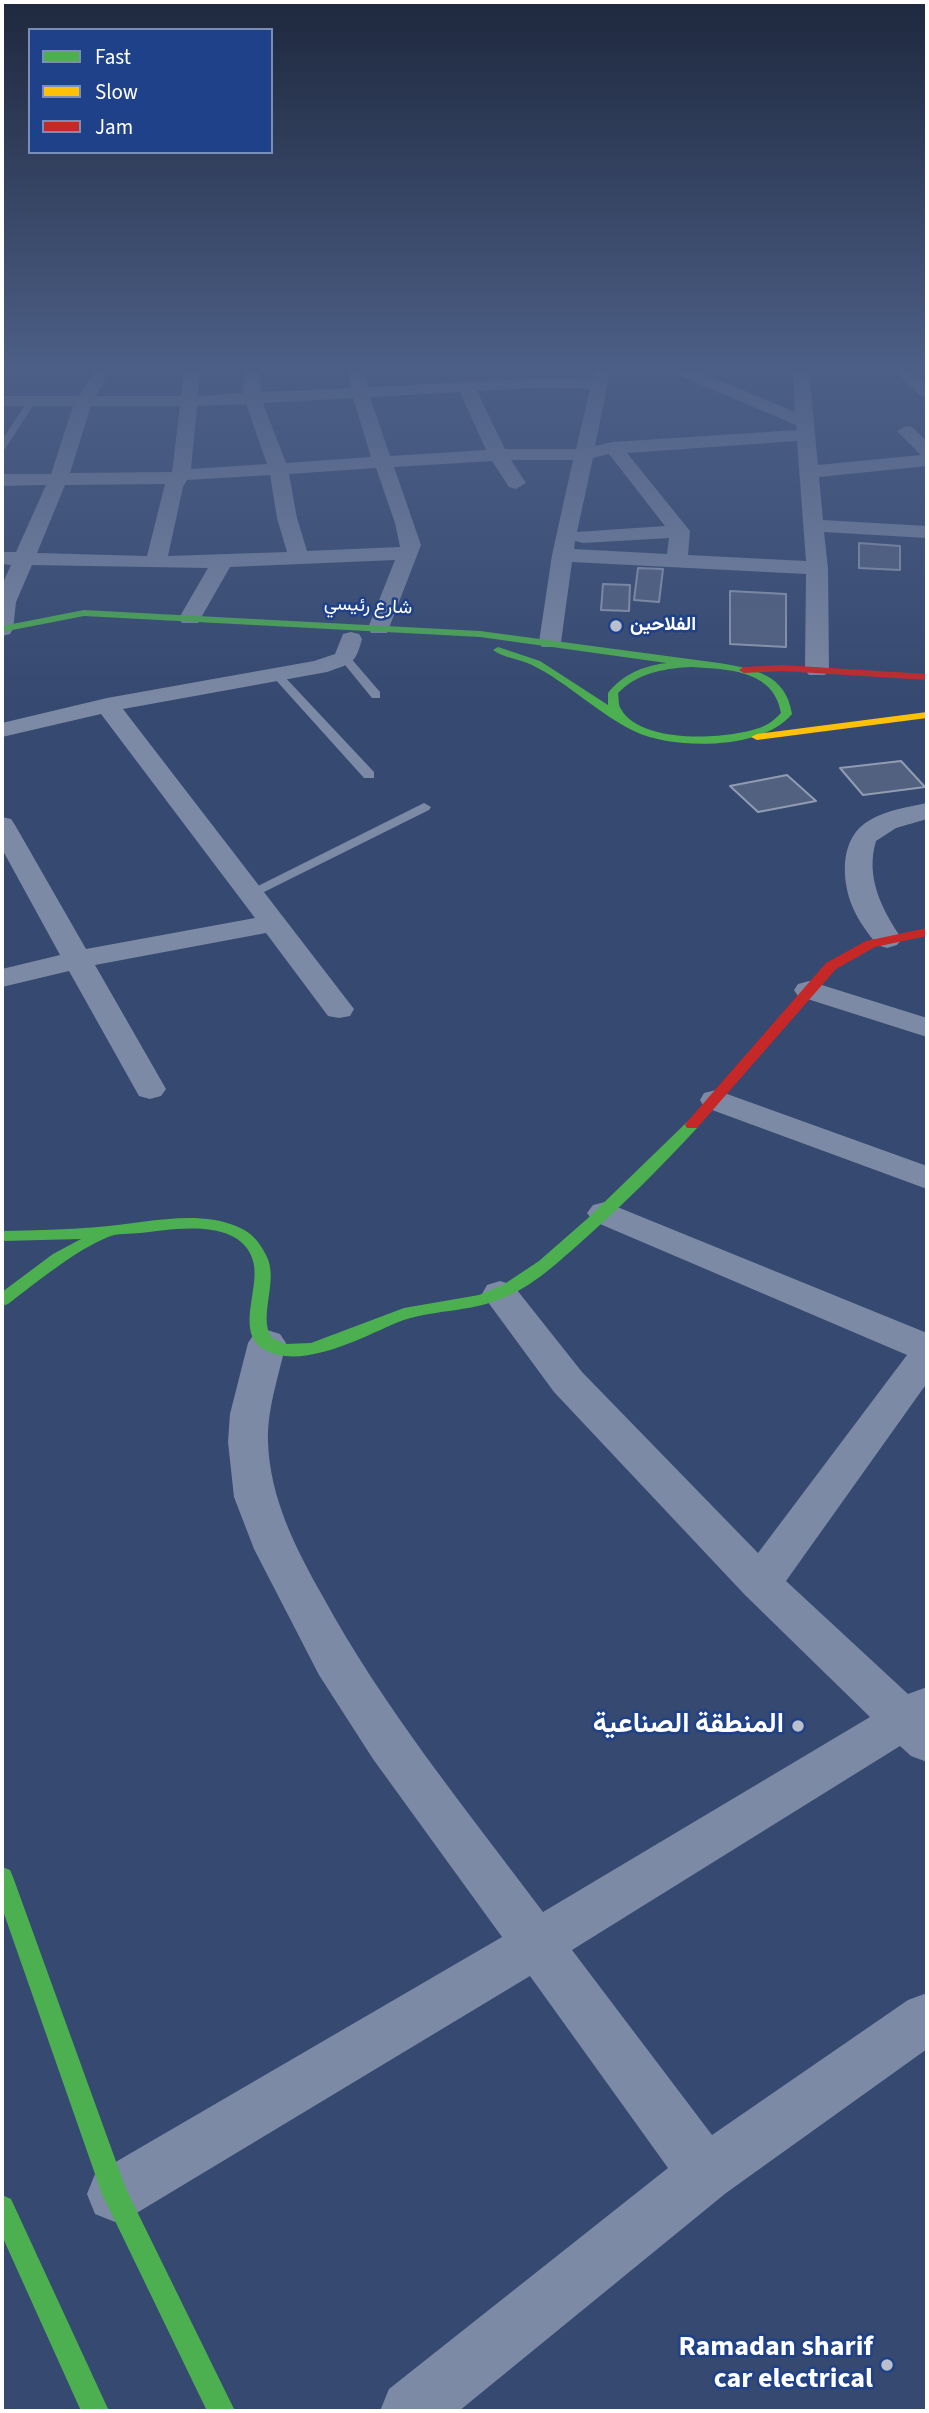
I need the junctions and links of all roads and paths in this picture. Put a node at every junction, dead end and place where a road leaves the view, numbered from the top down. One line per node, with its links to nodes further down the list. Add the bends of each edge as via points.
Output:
1 (56, 485): 15 (street)
2 (178, 485): 18 (street)
3 (281, 485): 14 (street)
4 (390, 485): 12 (street, via 410,539)
5 (577, 485): 11 (street)
6 (643, 485): 9 (street)
7 (811, 485): 8 (street)
8 (814, 525): 10 (street); 19 (street)
9 (680, 531): 11 (street); 17 (street)
10 (927, 531)
11 (564, 546): 17 (street); 25 (street)
12 (409, 552): 14 (street); 23 (street)
13 (2, 558): 15 (street)
14 (299, 558): 16 (street)
15 (23, 559): 18 (street); 20 (street)
16 (223, 561): 18 (street); 21 (street)
17 (677, 561): 19 (street)
18 (156, 562)
19 (817, 568): 31 (street)
20 (6, 587): 24 (street)
21 (190, 618): 22 (main road, شارع رئيسي, via 84,613); 23 (main road, شارع رئيسي)
22 (31, 624): 24 (main road, شارع رئيسي); 26 (main road, شارع رئيسي, via 219,630)
23 (379, 628): 25 (main road, شارع رئيسي)
24 (2, 629)
25 (550, 642): 27 (main road, شارع رئيسي)
26 (348, 648): 29 (street, via 319,667); 32 (lane); 35 (main road, شارع رئيسي, via 507,653 544,668)
27 (701, 664): 28 (main road, شارع رئيسي); 35 (main road, شارع رئيسي, via 654,668 621,682 612,704)
28 (740, 670): 31 (main road, شارع رئيسي); 31 (main road, شارع رئيسي, via 769,681)
29 (278, 676): 33 (street); 38 (lane)
30 (927, 677): 31 (main road, شارع رئيسي)
31 (803, 686): 37 (main road, شارع رئيسي, via 784,719 763,733)
32 (376, 695)
33 (107, 705): 36 (street); 42 (street)
34 (927, 715): 37 (main road, شارع رئيسي)
35 (625, 720): 37 (main road, شارع رئيسي, via 676,739)
36 (2, 730)
37 (741, 739)
38 (369, 775)
39 (424, 807): 42 (lane)
40 (927, 811): 45 (street, via 899,818 864,837 860,850 863,896)
41 (2, 825): 46 (street)
42 (251, 892): 43 (street)
43 (274, 923): 46 (street); 49 (street)
44 (927, 932): 45 (main road)
45 (887, 939): 48 (main road, via 842,957)
46 (76, 960): 47 (street); 51 (street)
47 (2, 978)
48 (809, 990): 50 (street); 52 (main road)
49 (339, 1009)
50 (927, 1028)
51 (150, 1089)
52 (716, 1100): 53 (street); 54 (main road)
53 (927, 1178)
54 (605, 1213): 57 (main road, via 530,1278); 60 (street)
55 (107, 1232): 56 (main road); 58 (main road, via 60,1258); 59 (main road, via 192,1222 224,1227 248,1239 265,1267 257,1331)
56 (2, 1236)
57 (500, 1294): 59 (main road, via 413,1311 305,1351); 62 (street, via 568,1382)
58 (2, 1300)
59 (267, 1343): 65 (street, via 248,1442 256,1497 275,1549 335,1662 383,1735)
60 (927, 1348)
61 (927, 1355): 62 (street)
62 (760, 1583): 63 (street)
63 (920, 1723): 65 (street)
64 (2, 1877): 68 (main road)
65 (538, 1943): 67 (street); 68 (street)
66 (927, 2018): 67 (street)
67 (706, 2173): 72 (street)
68 (115, 2194): 71 (main road)
69 (2, 2208): 70 (main road)
70 (95, 2411)
71 (222, 2411)
72 (411, 2411)

